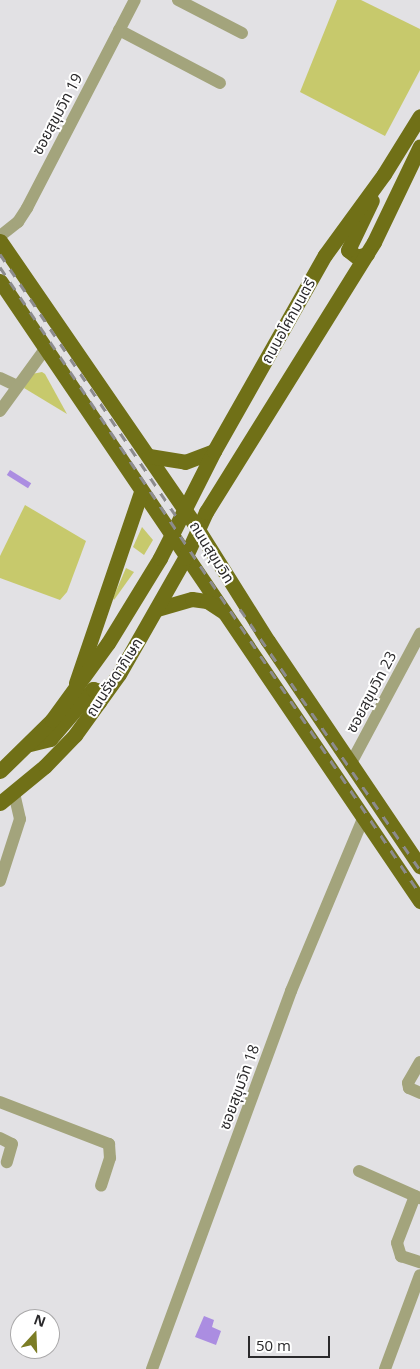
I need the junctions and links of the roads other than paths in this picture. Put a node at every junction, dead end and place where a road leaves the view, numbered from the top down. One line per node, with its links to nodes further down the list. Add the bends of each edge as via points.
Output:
1 (135, 0): 3 (street, ซอยสุขุมวิท 19)
2 (178, 0): 4 (street)
3 (119, 30): 5 (street); 9 (street, ซอยสุขุมวิท 19, via 27,208 18,222)
4 (242, 32)
5 (220, 83)
6 (420, 116): 8 (main road, ถนนอโศกมนตรี)
7 (420, 146): 11 (main road, ถนนอโศกมนตรี)
8 (384, 174): 11 (main road, via 348,250 357,257); 17 (main road, ถนนอโศกมนตรี, via 324,255)
9 (0, 236)
10 (0, 241): 18 (main road, ถนนสุขุมวิท)
11 (367, 254): 21 (main road, ถนนอโศกมนตรี, via 319,326)
12 (0, 281): 13 (main road, ถนนสุขุมวิท)
13 (45, 349): 15 (street); 19 (main road, ถนนสุขุมวิท)
14 (0, 378): 15 (street)
15 (17, 386): 16 (street)
16 (0, 411)
17 (214, 450): 18 (main road, via 185,462); 20 (main road, ถนนอโศกมนตรี)
18 (148, 456): 20 (main road, ถนนสุขุมวิท)
19 (141, 492): 22 (main road, ถนนสุขุมวิท); 27 (main road)
20 (183, 508): 21 (main road, ถนนสุขุมวิท); 22 (main road, ถนนอโศกมนตรี)
21 (197, 528): 23 (main road, ถนนรัชดาภิเษก); 30 (main road, ถนนสุขุมวิท)
22 (171, 535): 23 (main road, ถนนสุขุมวิท); 27 (main road, ถนนรัชดาภิเษก, via 108,643)
23 (185, 558): 24 (main road, ถนนรัชดาภิเษก); 25 (main road, ถนนสุขุมวิท, via 206,581)
24 (156, 609): 25 (main road, via 192,599 207,602); 28 (main road, ถนนรัชดาภิเษก)
25 (227, 614): 34 (main road, ถนนสุขุมวิท)
26 (420, 634): 30 (street, ซอยสุขุมวิท 23)
27 (73, 694): 29 (main road, ถนนรัชดาภิเษก)
28 (98, 702): 29 (main road, via 100,692 93,689 50,739); 32 (main road, ถนนรัชดาภิเษก, via 74,735)
29 (30, 744): 31 (main road, ถนนรัชดาภิเษก)
30 (350, 764): 35 (main road, ถนนสุขุมวิท)
31 (0, 772)
32 (14, 793): 33 (main road, ถนนรัชดาภิเษก); 36 (street, via 20,819)
33 (0, 803)
34 (363, 819): 37 (main road, ถนนสุขุมวิท); 48 (street, ซอยสุขุมวิท 18, via 292,991)
35 (420, 866)
36 (0, 881)
37 (420, 902)
38 (420, 1062): 39 (street, via 408,1082 410,1088)
39 (420, 1093)
40 (0, 1102): 44 (street, via 109,1144 110,1158)
41 (0, 1138): 42 (street, via 12,1144)
42 (7, 1162)
43 (360, 1171): 45 (street)
44 (101, 1186)
45 (418, 1197): 46 (street, via 396,1243 401,1256)
46 (420, 1262)
47 (420, 1274): 49 (street)
48 (152, 1369)
49 (385, 1369)

